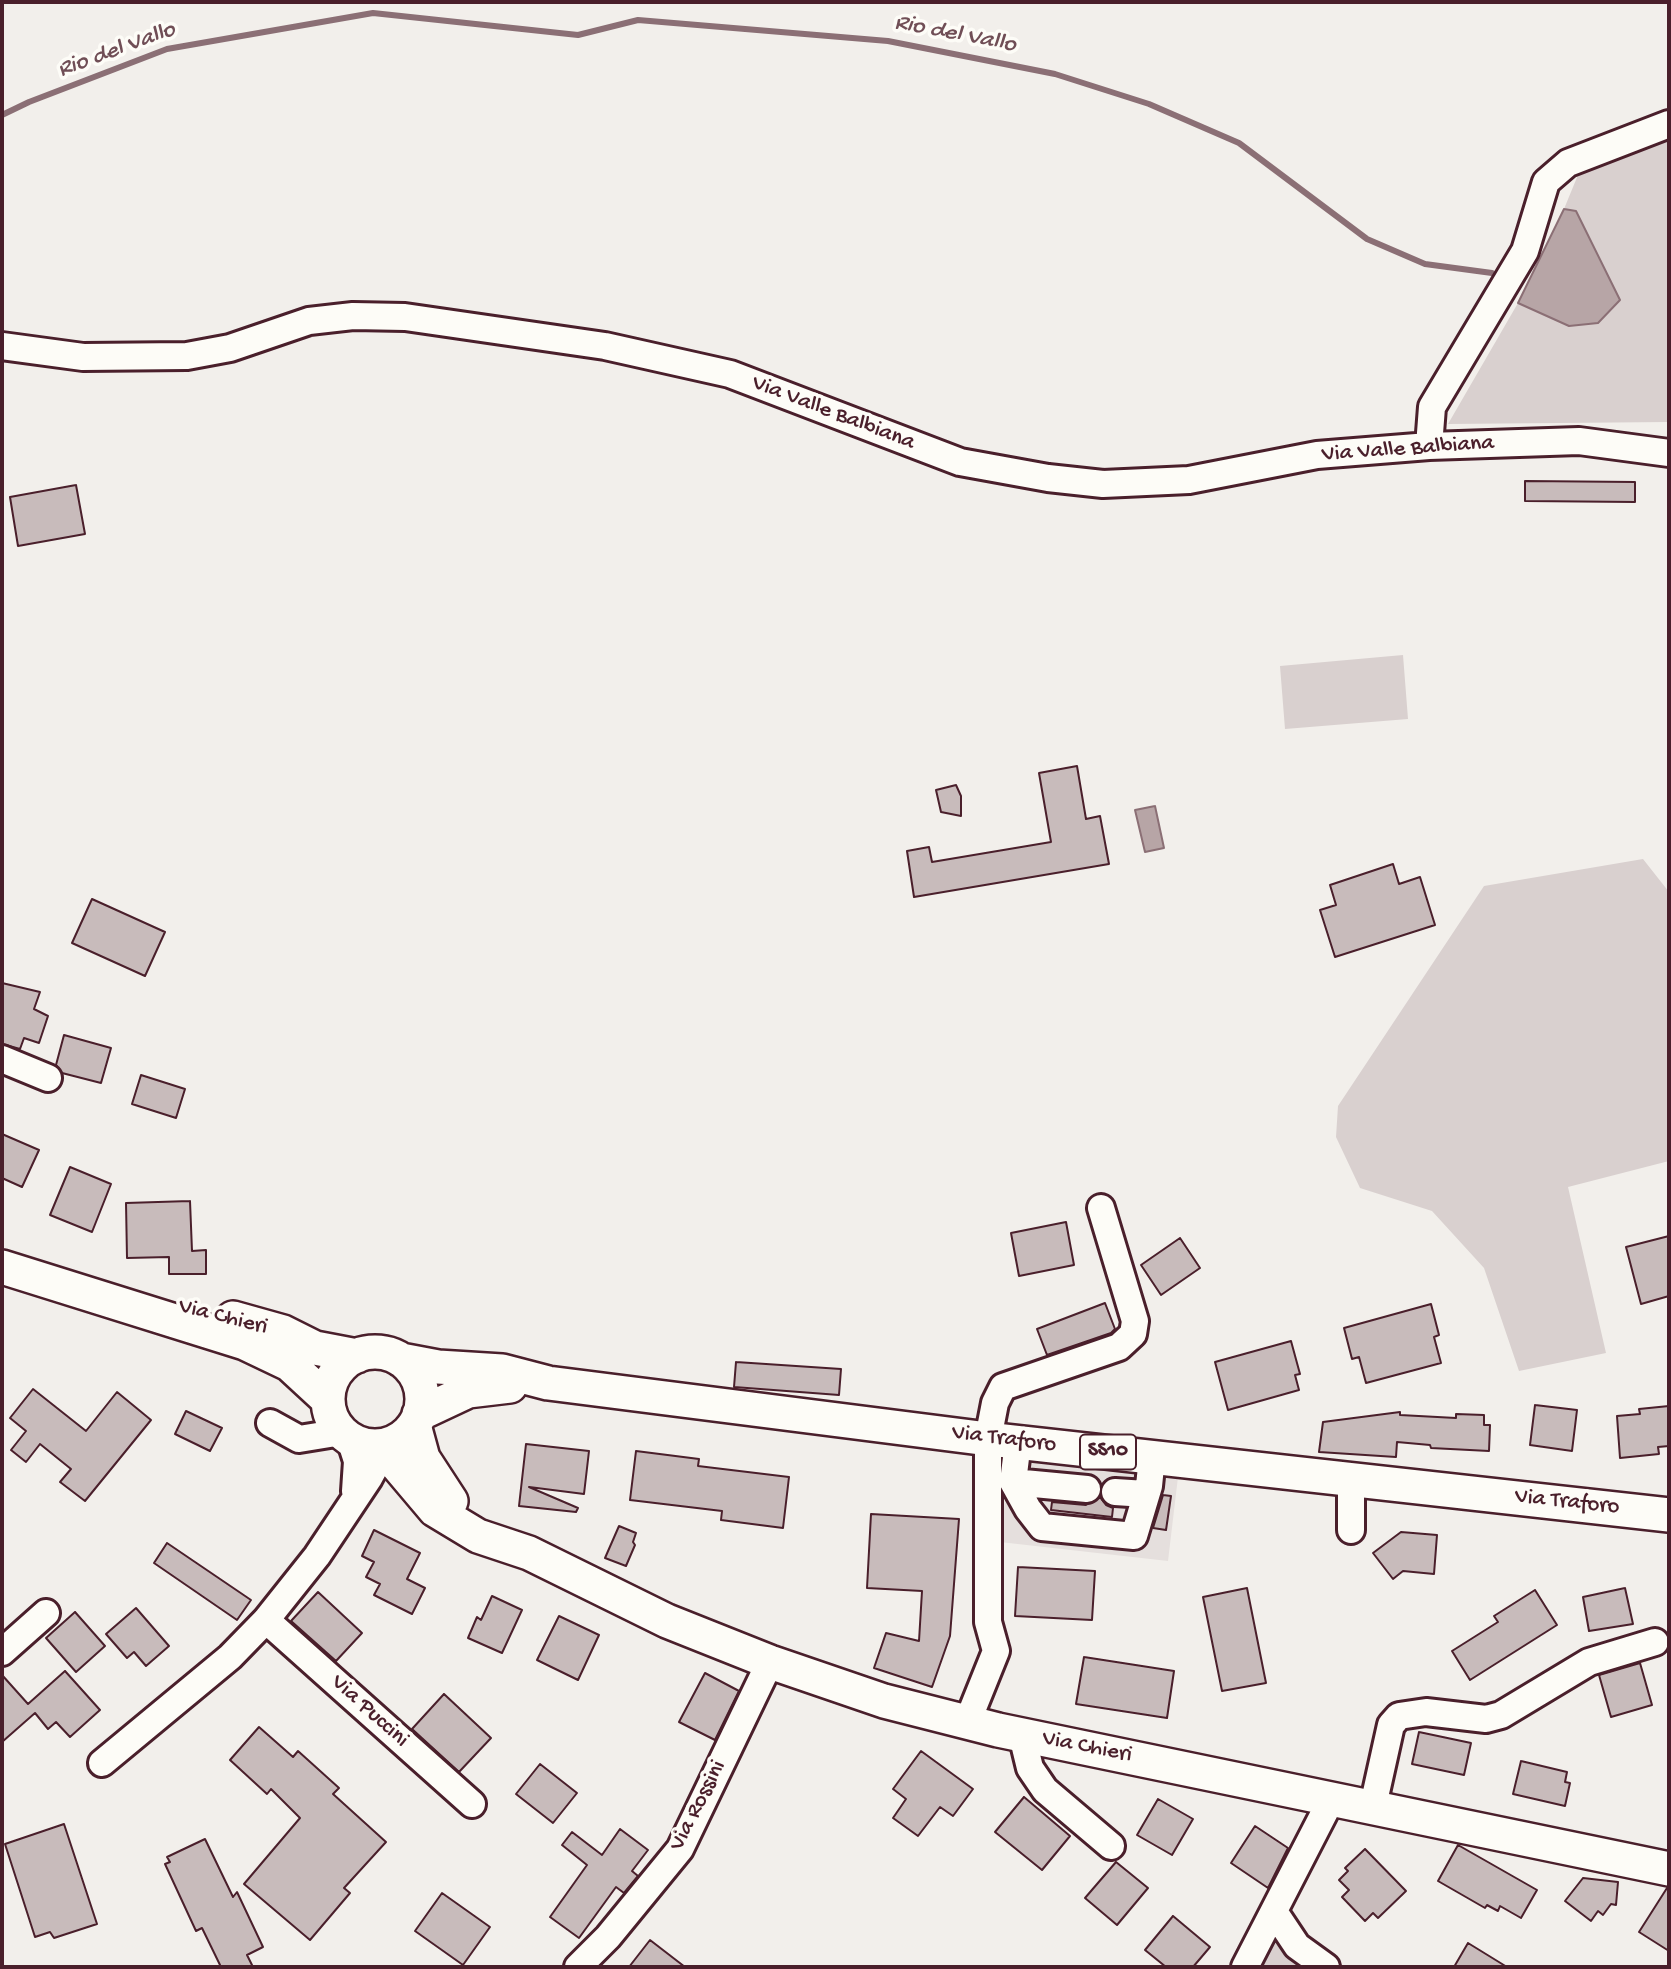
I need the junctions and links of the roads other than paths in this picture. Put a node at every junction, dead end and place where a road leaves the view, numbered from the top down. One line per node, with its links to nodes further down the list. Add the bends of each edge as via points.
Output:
1 (1669, 124): 3 (street, via 1569,163 1546,182 1525,251 1432,407)
2 (2, 346): 3 (street, Via Valle Balbiana, via 83,357 187,356 230,348 309,321 405,317 606,346 730,374 960,462 1103,484 1189,480 1317,455)
3 (1429, 446): 4 (street, Via Valle Balbiana, via 1579,440)
4 (1669, 453)
5 (2, 1059): 6 (street)
6 (48, 1078)
7 (1101, 1208): 15 (street, via 1135,1321 1133,1334 1119,1347 1003,1387 995,1403)
8 (2, 1267): 9 (main road, Via Chieri)
9 (86, 1292): 10 (main road, Via Chieri, via 183,1306 258,1324 315,1348); 14 (main road, Via Chieri, via 273,1354 289,1364)
10 (357, 1356): 11 (main road, via 380,1352); 14 (main road, via 337,1371)
11 (401, 1360): 12 (main road, Via Traforo, via 502,1371); 13 (main road, via 421,1387)
12 (548, 1383): 13 (main road, Via Traforo, via 468,1391); 15 (main road, Via Traforo / SS10)
13 (417, 1420): 14 (main road, via 401,1438); 24 (main road, Via Chieri, via 423,1458 449,1500)
14 (344, 1425): 24 (main road, Via Chieri, via 397,1465 445,1518 478,1536); 26 (street, via 376,1465 317,1556)
15 (1003, 1441): 16 (main road, Via Traforo / SS10); 18 (street); 30 (street, via 988,1622 996,1651)
16 (1152, 1457): 17 (main road, Via Traforo / SS10); 21 (street)
17 (1351, 1479): 22 (main road, Via Traforo / SS10); 23 (street)
18 (1013, 1482): 19 (street); 21 (street, via 1042,1527 1108,1534 1134,1536)
19 (1087, 1489)
20 (1115, 1492): 21 (street)
21 (1146, 1494)
22 (1669, 1515)
23 (1351, 1530)
24 (529, 1553): 29 (main road, Via Chieri, via 667,1621)
25 (46, 1613): 28 (street)
26 (266, 1620): 32 (street, via 230,1657); 34 (street, Via Puccini)
27 (1655, 1642): 35 (street, via 1589,1662 1501,1715 1486,1719 1426,1713 1399,1716 1391,1725)
28 (2, 1652)
29 (770, 1662): 30 (main road, Via Chieri, via 884,1701); 39 (street, Via Rossini, via 680,1849)
30 (967, 1723): 31 (main road, Via Chieri)
31 (1022, 1735): 33 (main road, Via Chieri); 36 (street, via 1030,1768 1045,1790)
32 (102, 1763)
33 (1332, 1798): 35 (main road, Via Chieri); 38 (street)
34 (472, 1804)
35 (1373, 1806): 37 (main road, Via Chieri)
36 (1111, 1846)
37 (1669, 1869)
38 (1275, 1913): 40 (street); 41 (street, via 1297,1946)
39 (578, 1967)
40 (1245, 1967)
41 (1326, 1967)

